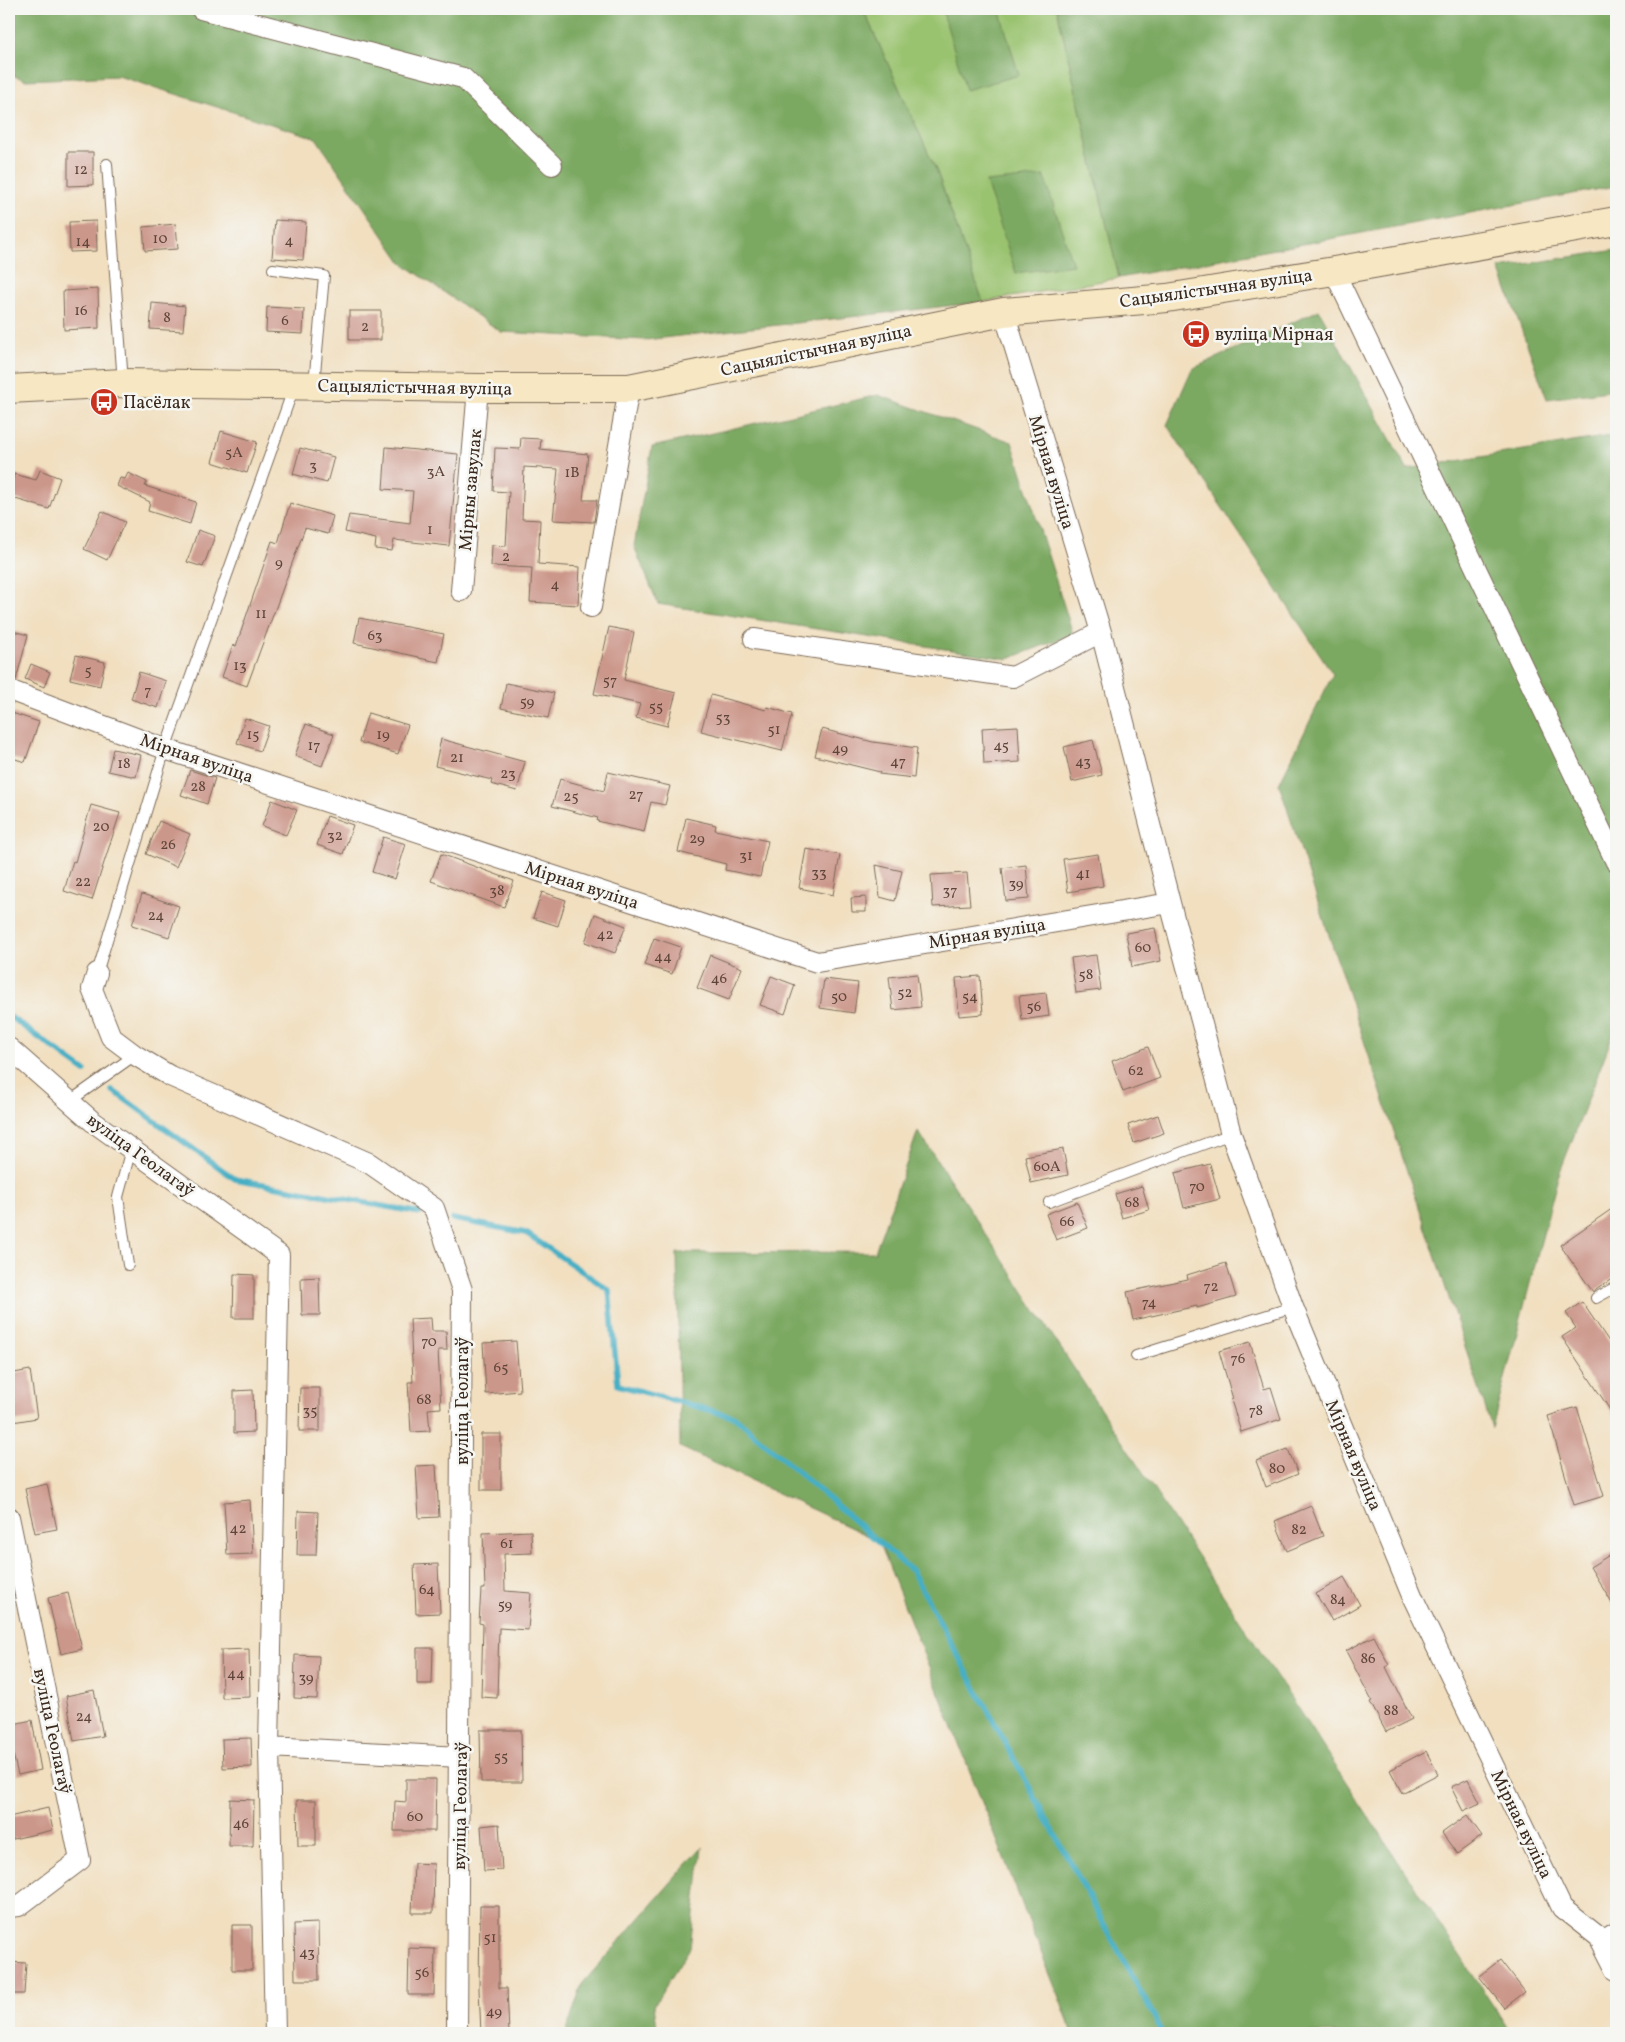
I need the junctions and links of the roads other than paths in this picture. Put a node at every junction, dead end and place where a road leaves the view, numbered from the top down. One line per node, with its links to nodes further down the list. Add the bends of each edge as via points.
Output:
1 (200, 9): 3 (street, via 463,78)
2 (107, 164): 8 (lane)
3 (552, 165)
4 (1616, 221): 6 (main road, Сацыялістычная вуліца)
5 (273, 269): 9 (lane, via 324,276)
6 (1334, 272): 7 (main road, Сацыялістычная вуліца, via 1167,298); 19 (street)
7 (1004, 312): 11 (main road, Сацыялістычная вуліца); 15 (street, Мірная вуліца)
8 (123, 383): 9 (main road, Сацыялістычная вуліца); 12 (main road, Сацыялістычная вуліца)
9 (304, 385): 10 (main road, Сацыялістычная вуліца); 18 (lane)
10 (478, 388): 11 (main road, Сацыялістычная вуліца); 13 (street, Мірны завулак)
11 (629, 388): 14 (street)
12 (9, 389)
13 (461, 591)
14 (591, 607)
15 (1101, 632): 16 (street, via 1014,677); 20 (street, Мірная вуліца)
16 (754, 639)
17 (9, 690): 18 (street, Мірная вуліца)
18 (165, 749): 20 (street, Мірная вуліца, via 817,962); 21 (lane)
19 (1616, 862)
20 (1170, 903): 25 (street, Мірная вуліца)
21 (97, 973): 23 (street, вуліца Геолагаў, via 92,989 111,1036)
22 (9, 1048): 24 (street, вуліца Геолагаў)
23 (135, 1055): 24 (lane); 35 (street, вуліца Геолагаў, via 170,1076 369,1163 434,1208 462,1290)
24 (70, 1101): 26 (street, вуліца Геолагаў)
25 (1231, 1134): 27 (lane); 31 (street, Мірная вуліца)
26 (131, 1149): 28 (lane, via 118,1196); 34 (street, вуліца Геолагаў, via 279,1255)
27 (1049, 1202)
28 (128, 1265)
29 (1616, 1287): 30 (lane)
30 (1596, 1298)
31 (1292, 1307): 32 (lane); 38 (street, Мірная вуліца, via 1414,1598 1562,1908)
32 (1136, 1356)
33 (9, 1517): 36 (street, вуліца Геолагаў, via 80,1860 20,1906)
34 (269, 1747): 35 (street); 40 (street, вуліца Геолагаў)
35 (460, 1757): 41 (street, вуліца Геолагаў)
36 (9, 1907)
37 (1616, 1928): 38 (lane)
38 (1599, 1937): 39 (street, Мірная вуліца)
39 (1616, 1970)
40 (275, 2033)
41 (457, 2033)

